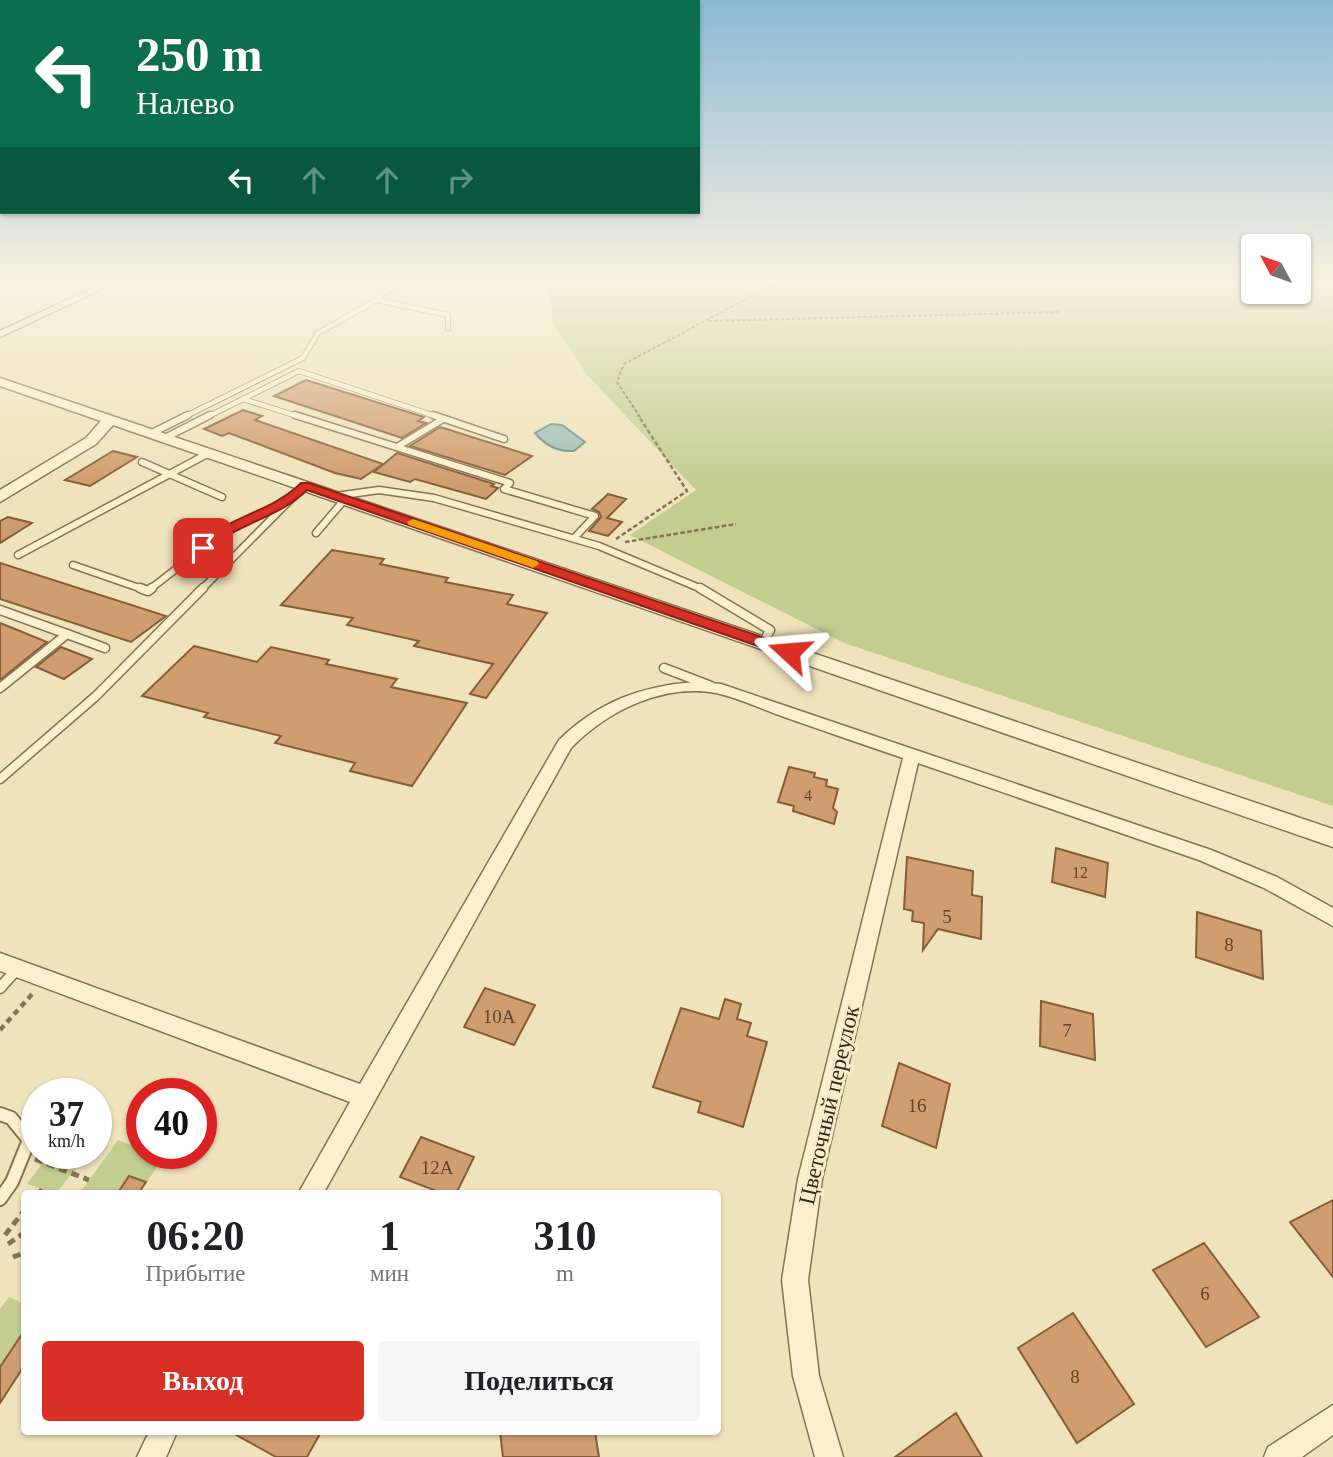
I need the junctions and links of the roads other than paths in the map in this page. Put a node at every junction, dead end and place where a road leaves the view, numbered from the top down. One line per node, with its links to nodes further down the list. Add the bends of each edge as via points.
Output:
1 (308, 349): 6 (lane, via 303,358)
2 (0, 382): 4 (street)
3 (243, 399): 5 (lane, via 299,371); 6 (lane); 8 (lane)
4 (111, 419): 6 (street); 13 (street, via 91,441)
5 (443, 419): 7 (lane); 8 (lane)
6 (159, 435): 9 (street)
7 (504, 439)
8 (397, 447): 18 (lane, via 510,483 504,489 595,516)
9 (209, 453): 11 (lane); 12 (street)
10 (142, 463): 11 (lane)
11 (170, 474): 14 (lane); 19 (lane)
12 (305, 485): 15 (street); 16 (lane)
13 (0, 497)
14 (222, 497)
15 (341, 498): 17 (lane); 18 (lane, via 378,490 414,493); 23 (street)
16 (290, 500): 20 (lane, via 221,534 148,591); 29 (lane, via 96,696)
17 (316, 533)
18 (576, 536): 23 (lane, via 682,580 748,614 770,629)
19 (18, 555)
20 (73, 565)
21 (0, 610): 22 (lane)
22 (67, 634): 24 (lane); 26 (lane)
23 (763, 643): 30 (street)
24 (105, 648)
25 (664, 668): 27 (lane)
26 (0, 688)
27 (716, 688): 28 (street); 34 (street, via 675,688 629,699 589,719 565,744)
28 (912, 755): 31 (street, via 1205,855 1264,878); 41 (street, Цветочный переулок, via 813,1166 795,1279 806,1376)
29 (0, 779)
30 (1333, 838)
31 (1333, 918)
32 (9, 965): 33 (lane); 34 (street)
33 (0, 988)
34 (363, 1096): 36 (street)
35 (0, 1114): 37 (lane, via 11,1118 30,1140)
36 (312, 1190)
37 (0, 1199)
38 (1333, 1419): 42 (street)
39 (162, 1435): 40 (street)
40 (151, 1457)
41 (830, 1457)
42 (1278, 1457)

